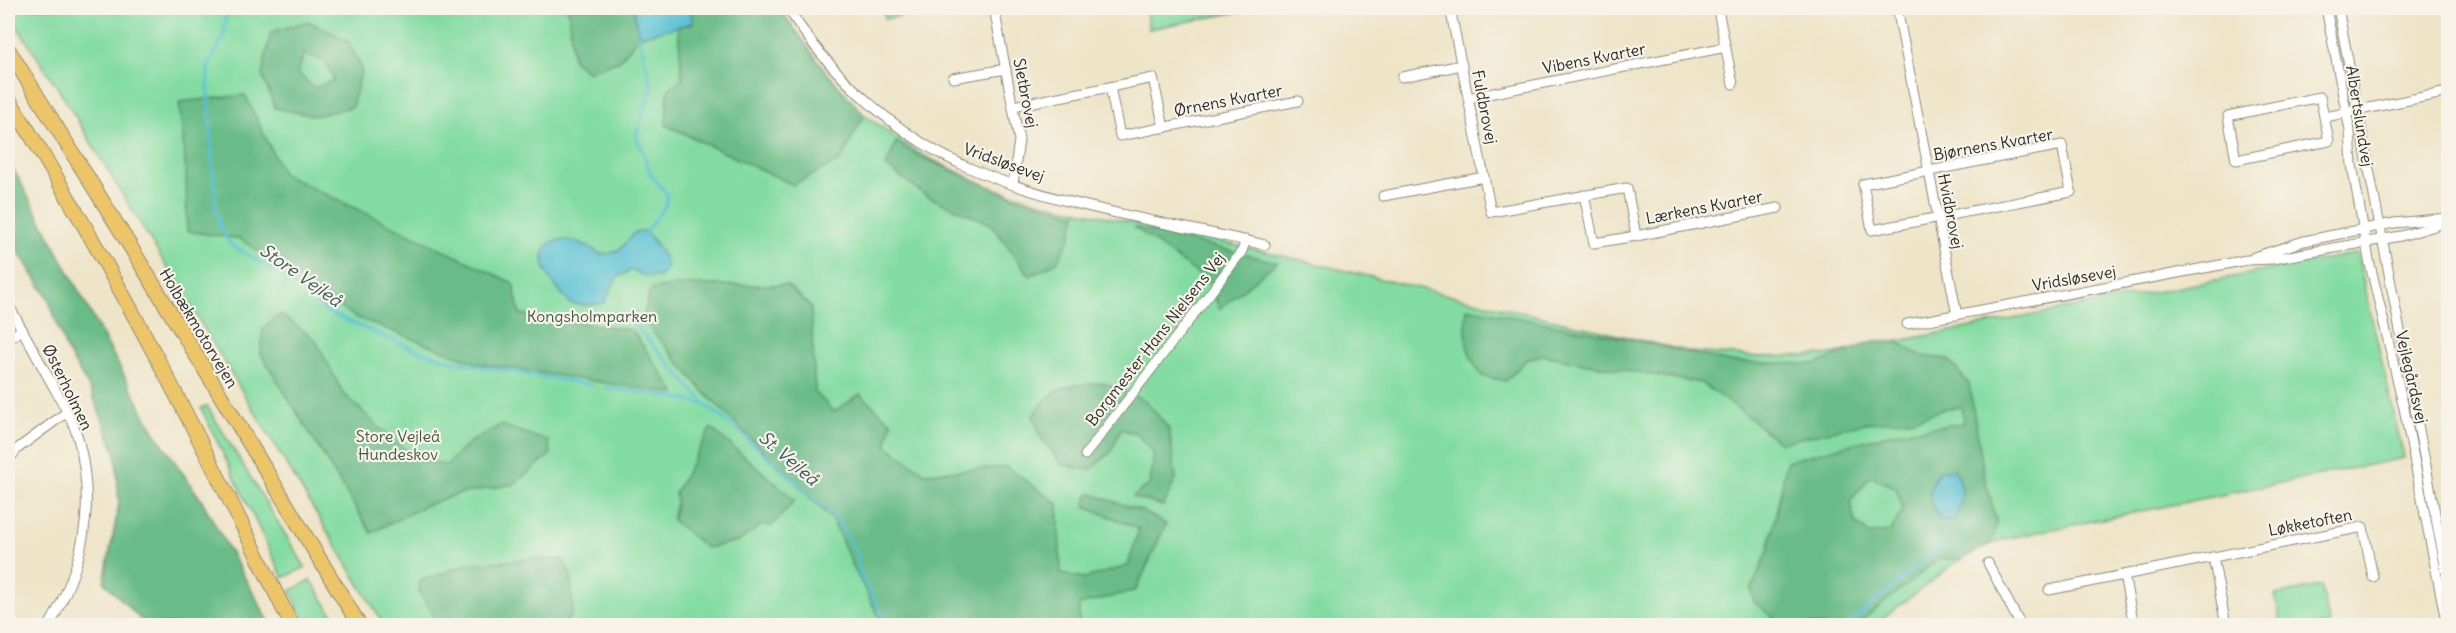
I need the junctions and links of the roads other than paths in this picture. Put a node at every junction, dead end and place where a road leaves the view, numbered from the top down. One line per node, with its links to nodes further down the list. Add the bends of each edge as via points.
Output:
1 (788, 8): 27 (street, Vridsløsevej, via 826,59 867,102 900,128 957,162)
2 (994, 8): 11 (street, Sletbrovej)
3 (1450, 8): 10 (street, Fuldbrovej)
4 (1899, 8): 25 (street, Hvidbrovej)
5 (2326, 8): 22 (street, Albertslundvej)
6 (2338, 8): 21 (street, Albertslundvej)
7 (1718, 10): 8 (street)
8 (1726, 47): 14 (street); 18 (street, Vibens Kvarter)
9 (8, 49): 59 (highway, Holbækmotorvejen)
10 (1462, 65): 12 (street); 18 (street, Fuldbrovej)
11 (1006, 69): 13 (street); 20 (street, Sletbrovej)
12 (1402, 77)
13 (953, 78)
14 (1733, 84)
15 (1110, 87): 20 (street, Ørnens Kvarter); 24 (street, Ørnens Kvarter, via 1120,136); 24 (street, Ørnens Kvarter, via 1153,78)
16 (2448, 92): 21 (street)
17 (8, 98): 58 (highway, via 175,390)
18 (1468, 98): 26 (street, Fuldbrovej)
19 (1298, 101): 24 (street, Ørnens Kvarter)
20 (1013, 106): 27 (street, Sletbrovej, via 1019,140)
21 (2358, 111): 22 (street); 34 (street, Albertslundvej)
22 (2346, 113): 23 (street); 35 (street, Albertslundvej)
23 (2325, 117): 23 (street, via 2320,97 2228,116 2236,160 2329,141)
24 (1164, 128)
25 (1928, 171): 32 (street, Hvidbrovej); 32 (street, via 1863,184 1872,230); 32 (street, Bjørnens Kvarter, via 2061,145 2064,157 2070,192)
26 (1484, 177): 29 (street); 31 (street, Fuldbrovej)
27 (1013, 184): 38 (street, Vridsløsevej)
28 (1584, 195): 31 (street, Lærkens Kvarter); 36 (street, Lærkens Kvarter, via 1594,243); 36 (street, Lærkens Kvarter, via 1627,188)
29 (1383, 196)
30 (1778, 208): 36 (street, Lærkens Kvarter)
31 (1491, 212)
32 (1937, 218): 43 (street, Hvidbrovej)
33 (2448, 220): 34 (street, Vridsløsevej); 37 (street, Vridsløsevej, via 2419,232)
34 (2381, 226): 35 (street, Vridsløsevej); 37 (street, Albertslundvej)
35 (2364, 229): 39 (street, Albertslundvej); 41 (street, Vridsløsevej, via 2272,250)
36 (1636, 236)
37 (2383, 239): 39 (street, Vridsløsevej); 54 (street, Vejlegårdsvej)
38 (1246, 240): 40 (street, Vridsløsevej); 48 (street, Borgmester Hans Nielsens Vej, via 1242,251)
39 (2366, 242): 41 (street, Vridsløsevej); 62 (street, Vejlegårdsvej)
40 (1265, 244)
41 (2247, 260): 43 (street, Vridsløsevej)
42 (8, 304): 45 (street, Østerholmen)
43 (1957, 315): 44 (street, Vridsløsevej)
44 (1907, 324)
45 (22, 329): 46 (street); 47 (street, Østerholmen)
46 (8, 340)
47 (67, 412): 49 (street, via 17,449); 57 (street, Østerholmen, via 79,440 86,477 86,526 80,559)
48 (1085, 455)
49 (8, 461)
50 (2213, 557): 52 (street, Løkketoften); 53 (street, Løkketoften, via 2363,527); 61 (street)
51 (1988, 563): 60 (street)
52 (2124, 575): 55 (street, Løkketoften); 56 (street)
53 (2373, 577)
54 (2448, 581)
55 (2049, 590)
56 (2133, 621)
57 (50, 626)
58 (292, 626)
59 (360, 626)
60 (2021, 626)
61 (2226, 626)
62 (2447, 626)

